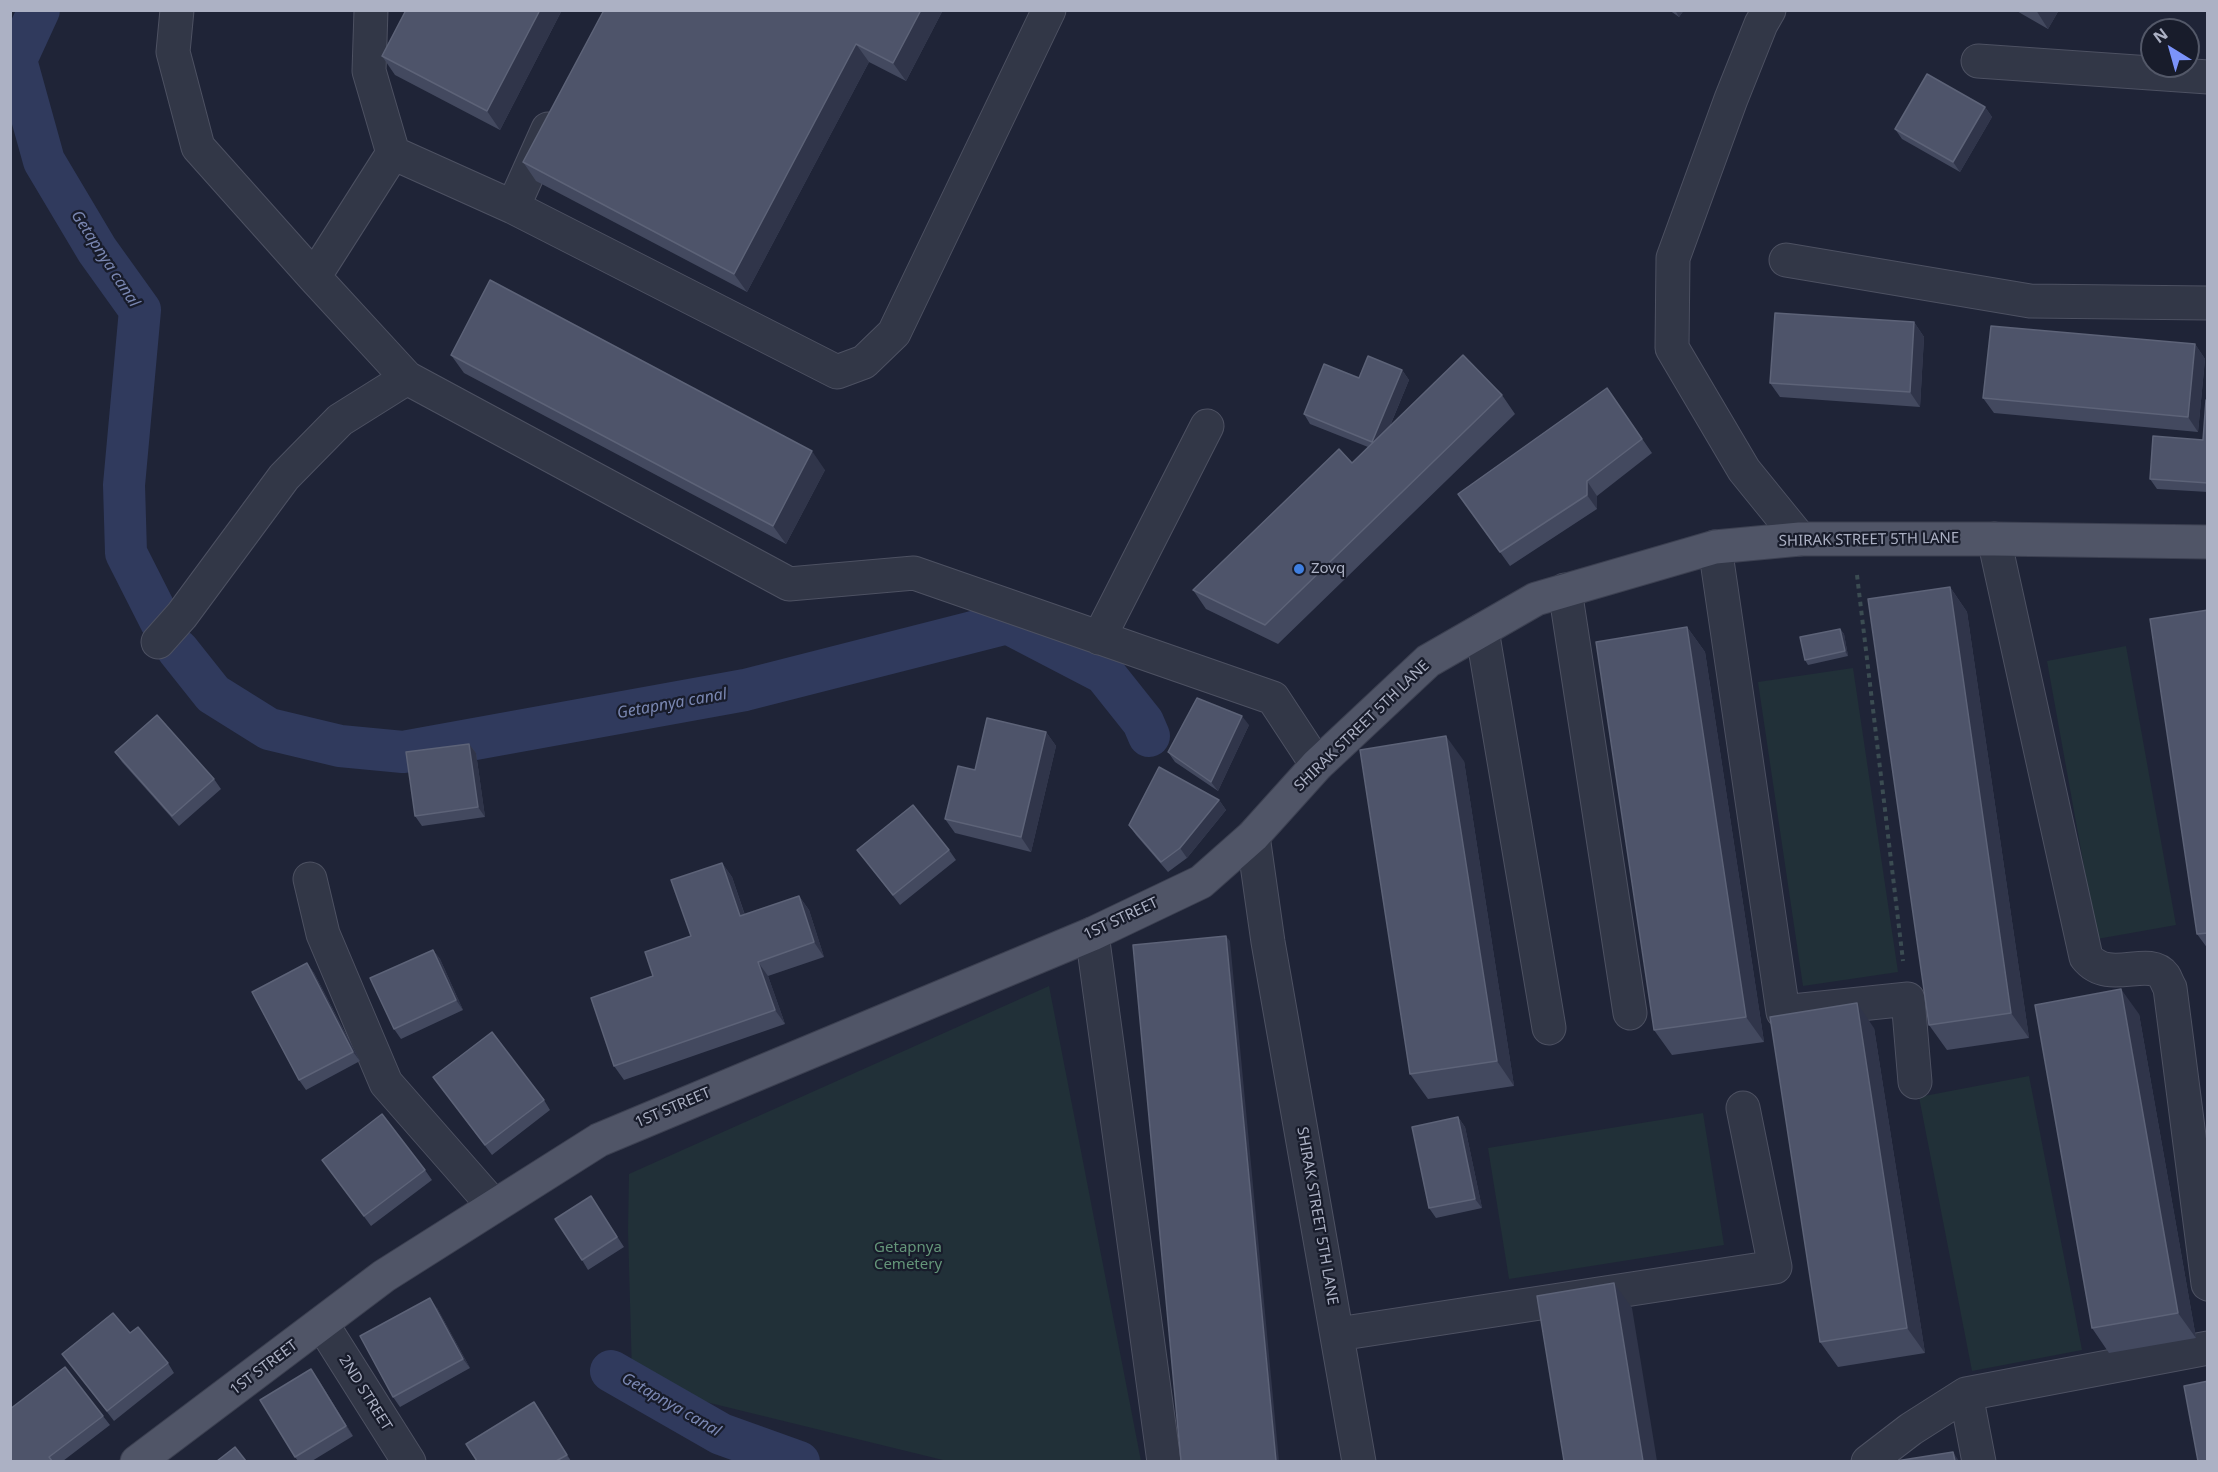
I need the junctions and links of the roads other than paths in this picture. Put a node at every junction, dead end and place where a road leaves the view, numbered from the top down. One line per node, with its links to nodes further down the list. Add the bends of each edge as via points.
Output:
1 (177, 10): 11 (street, via 173,52 198,147)
2 (371, 10): 8 (street, via 369,71)
3 (1049, 10): 9 (street, via 894,333 864,362 837,372)
4 (1769, 10): 15 (street, via 1731,99 1673,258 1672,348 1744,470)
5 (1978, 61): 6 (street)
6 (2208, 77)
7 (562, 102): 9 (street)
8 (393, 153): 9 (street); 11 (street)
9 (513, 207)
10 (1786, 260): 12 (street, via 2030,301)
11 (314, 277): 13 (street)
12 (2208, 303)
13 (407, 378): 21 (street, via 789,584 914,573); 22 (street, via 340,420 284,477)
14 (1207, 426): 21 (street)
15 (1800, 539): 16 (main road, SHIRAK STREET 5TH LANE); 18 (main road, SHIRAK STREET 5TH LANE)
16 (1994, 539): 17 (main road, SHIRAK STREET 5TH LANE); 32 (street, via 2086,957 2104,971 2153,968 2163,975 2170,988)
17 (2208, 542)
18 (1714, 547): 19 (main road, SHIRAK STREET 5TH LANE); 29 (street, via 1783,1012 1908,999)
19 (1565, 590): 20 (main road, SHIRAK STREET 5TH LANE, via 1536,599); 27 (street)
20 (1482, 630): 23 (main road, SHIRAK STREET 5TH LANE, via 1428,662); 28 (street)
21 (1099, 638): 23 (street, via 1273,698)
22 (158, 642)
23 (1317, 765): 24 (main road, SHIRAK STREET 5TH LANE)
24 (1253, 836): 26 (main road, 1ST STREET, via 1202,882); 34 (street, SHIRAK STREET 5TH LANE, via 1268,942)
25 (310, 879): 31 (street, via 323,934 386,1083)
26 (1092, 934): 31 (main road, 1ST STREET, via 598,1140); 39 (street)
27 (1630, 1013)
28 (1549, 1028)
29 (1916, 1082)
30 (1743, 1108): 34 (street, via 1774,1267)
31 (493, 1205): 33 (main road, 1ST STREET, via 384,1276)
32 (2208, 1284)
33 (322, 1324): 37 (main road, 1ST STREET); 38 (street, 2ND STREET)
34 (1338, 1334): 40 (street, SHIRAK STREET 5TH LANE)
35 (2208, 1348): 36 (street)
36 (1966, 1394): 41 (street); 42 (street)
37 (137, 1461)
38 (409, 1461)
39 (1164, 1461)
40 (1359, 1461)
41 (1868, 1461)
42 (1979, 1461)

